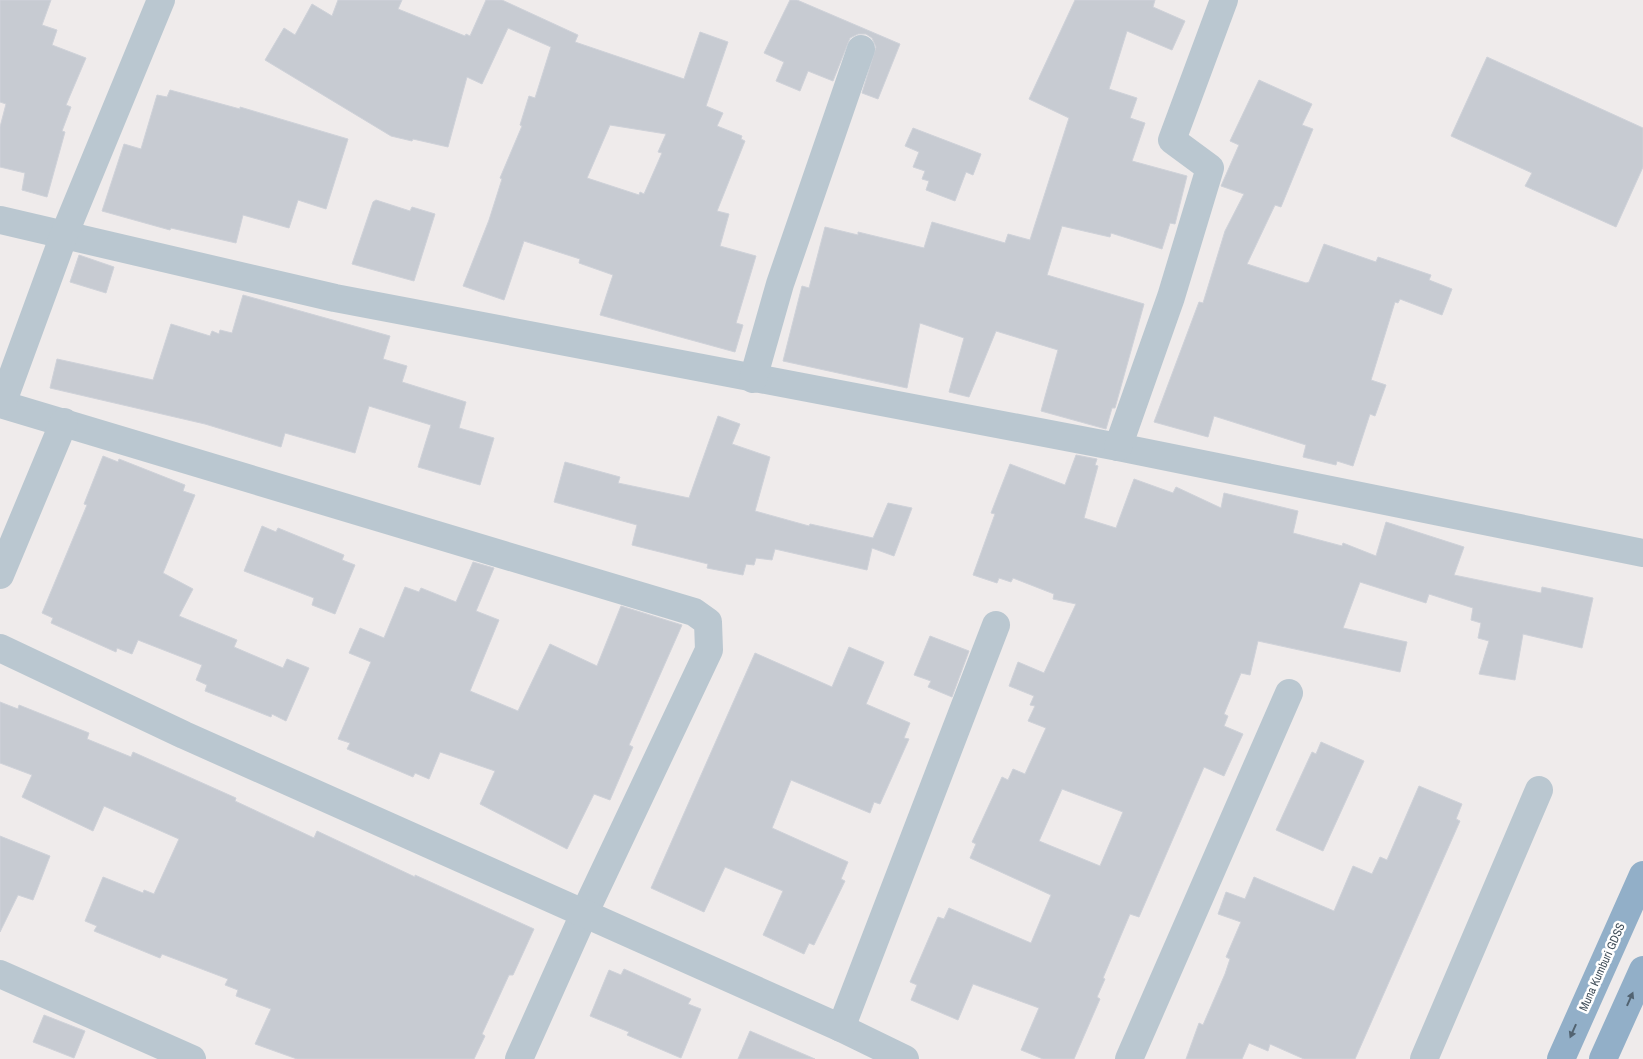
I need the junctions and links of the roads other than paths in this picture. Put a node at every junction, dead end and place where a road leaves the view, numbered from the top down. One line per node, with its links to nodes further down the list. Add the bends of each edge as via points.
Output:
1 (161, 0): 5 (street)
2 (1224, 0): 9 (street, via 1172,140 1210,168 1172,297)
3 (861, 49): 6 (street, via 780,284)
4 (0, 220): 5 (street)
5 (64, 235): 6 (street, via 334,298); 7 (street)
6 (753, 379): 9 (street)
7 (1, 404): 8 (street)
8 (64, 422): 11 (street); 17 (street, via 694,612 708,622 709,650)
9 (1118, 447): 10 (street)
10 (1643, 553)
11 (0, 575)
12 (996, 625): 20 (street)
13 (0, 648): 17 (street, via 184,735)
14 (1289, 693): 24 (street)
15 (1539, 790): 25 (street)
16 (1643, 875): 26 (highway, Muna Kumburi GDSS, one-way to 26)
17 (584, 914): 20 (street); 22 (street)
18 (1643, 970): 27 (highway, one-way to 18)
19 (0, 974): 21 (street)
20 (841, 1028): 23 (street)
21 (192, 1059)
22 (519, 1059)
23 (905, 1059)
24 (1129, 1059)
25 (1424, 1059)
26 (1561, 1059)
27 (1603, 1059)

